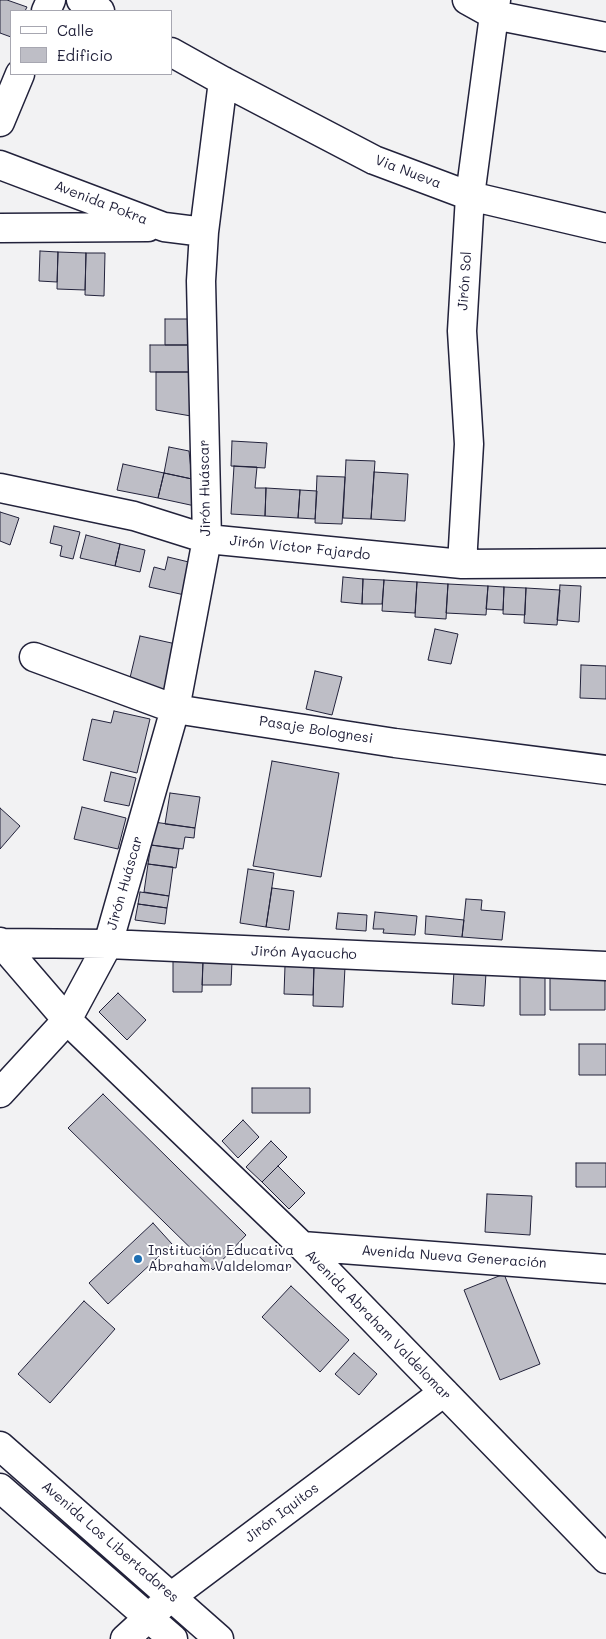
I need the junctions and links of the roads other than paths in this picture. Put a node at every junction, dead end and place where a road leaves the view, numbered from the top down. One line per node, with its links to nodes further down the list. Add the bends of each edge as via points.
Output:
1 (81, 0): 4 (street)
2 (467, 0): 3 (street)
3 (495, 8): 5 (street); 11 (street, Jirón Sol)
4 (98, 10)
5 (606, 37)
6 (172, 53): 8 (street, Via Nueva)
7 (20, 75): 9 (street)
8 (222, 81): 11 (street, Via Nueva, via 374,160); 15 (street, Jirón Huáscar)
9 (0, 122)
10 (0, 165): 12 (street, Avenida Pokra)
11 (470, 196): 14 (street, Via Nueva); 19 (street, Jirón Sol, via 462,330 469,444)
12 (164, 227): 13 (street); 15 (street, Avenida Pokra)
13 (0, 228)
14 (606, 228)
15 (204, 232): 17 (street, Jirón Huáscar, via 200,281)
16 (0, 488): 17 (street, Jirón Víctor Fajardo, via 134,516)
17 (207, 539): 19 (street, Jirón Víctor Fajardo); 21 (street, Jirón Huáscar)
18 (606, 563): 19 (street, Jirón Víctor Fajardo)
19 (462, 564)
20 (34, 657): 21 (street, Pasaje Bolognesi)
21 (175, 709): 22 (street, Pasaje Bolognesi); 24 (street, Jirón Huáscar)
22 (606, 770)
23 (1, 942): 24 (street, Jirón Ayacucho); 26 (street, Avenida Abraham Valdelomar)
24 (108, 944): 25 (street, Jirón Ayacucho); 26 (street, Jirón Huáscar)
25 (606, 966)
26 (67, 1020): 27 (street, Jirón Huáscar); 28 (street, Avenida Abraham Valdelomar)
27 (0, 1092)
28 (302, 1246): 29 (street, Avenida Nueva Generación); 30 (street, Avenida Abraham Valdelomar)
29 (606, 1269)
30 (444, 1392): 33 (street, Avenida Abraham Valdelomar); 34 (street, Jirón Iquitos)
31 (0, 1446): 34 (street, Avenida Los Libertadores)
32 (0, 1488): 35 (street)
33 (606, 1559)
34 (172, 1596): 35 (street, Jirón Iquitos); 38 (street, Avenida Los Libertadores)
35 (149, 1618): 36 (street, Jirón Iquitos); 37 (street)
36 (125, 1639)
37 (173, 1639)
38 (219, 1639)

